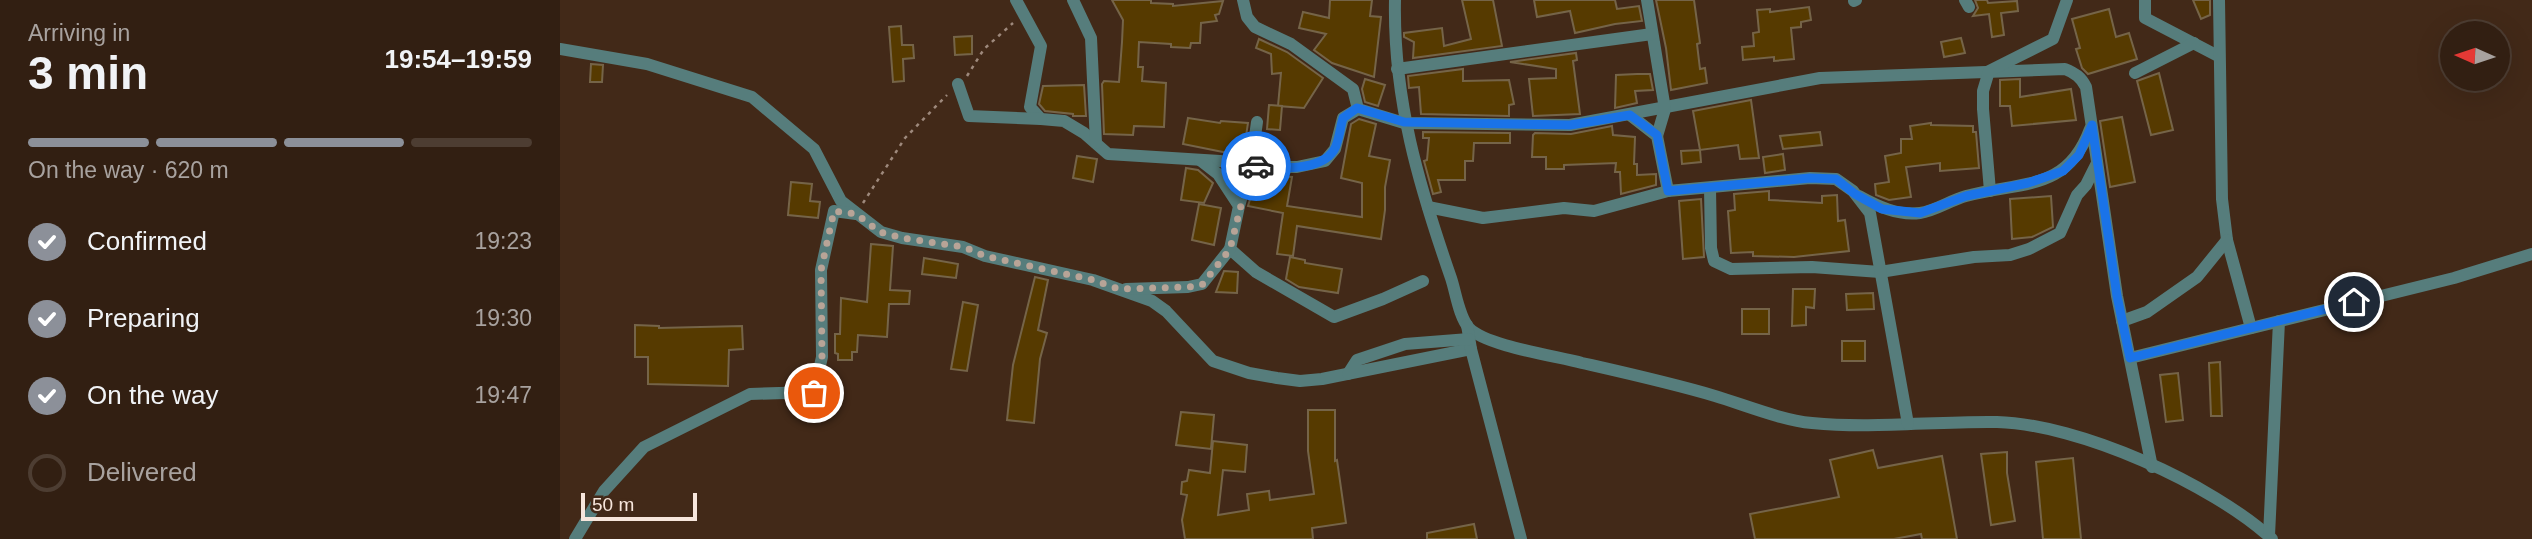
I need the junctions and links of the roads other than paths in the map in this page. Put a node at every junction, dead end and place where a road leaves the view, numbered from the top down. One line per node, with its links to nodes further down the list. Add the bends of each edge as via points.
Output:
1 (1016, 0): 20 (street, via 1041,46 1030,107)
2 (1073, 0): 25 (street, via 1091,38)
3 (1243, 0): 17 (street, via 1255,27 1291,44 1353,89)
4 (1395, 0): 13 (street)
5 (1647, 0): 9 (street)
6 (2067, 0): 14 (street, via 2053,39)
7 (2145, 0): 10 (street, via 2145,18)
8 (2219, 0): 12 (street)
9 (1653, 34): 13 (street); 18 (street)
10 (2194, 43): 12 (street); 15 (street)
11 (560, 50): 35 (street, via 647,64 752,97 814,149 841,201)
12 (2218, 56): 36 (street)
13 (1397, 69): 22 (street)
14 (1989, 71): 18 (street, via 1820,78); 23 (street, via 2065,69 2074,73 2086,87); 31 (street, via 1983,109)
15 (2134, 73)
16 (958, 84): 20 (street, via 969,116)
17 (1357, 108): 22 (street); 28 (street, via 1343,118 1335,149 1325,161 1297,167)
18 (1665, 109): 19 (street); 24 (street)
19 (1630, 115): 22 (street, via 1570,125); 24 (street)
20 (1041, 119): 25 (street, via 1064,121)
21 (1257, 122): 28 (street)
22 (1404, 122): 34 (street)
23 (2092, 125): 27 (street); 31 (street, via 2079,155 2063,171)
24 (1657, 135): 30 (street)
25 (1096, 143): 26 (street, via 1108,154)
26 (1199, 160): 28 (street); 33 (street, via 1217,174)
27 (2097, 163): 39 (street, via 2060,233 2029,249); 42 (street)
28 (1251, 166): 33 (street)
29 (1710, 188): 30 (street); 32 (street, via 1823,178 1836,179); 39 (street, via 1714,261 1731,269 1812,267)
30 (1668, 191): 34 (street, via 1594,211 1564,208 1483,218)
31 (1990, 191): 32 (street, via 1920,213 1882,209)
32 (1855, 194): 39 (street, via 1870,213)
33 (1239, 206): 37 (street)
34 (1428, 207): 44 (street)
35 (856, 214): 41 (street, via 880,232 964,247); 51 (street, via 834,211 821,270 822,357 814,393 750,394 643,447 604,491)
36 (2227, 240): 42 (street, via 2197,277 2147,312); 45 (street)
37 (1230, 249): 40 (street, via 1256,272 1334,317); 41 (street, via 1202,285)
38 (2532, 254): 43 (street)
39 (1880, 272): 48 (street)
40 (1423, 281)
41 (1119, 289): 46 (street, via 1166,311 1213,361 1249,373 1300,381)
42 (2122, 321): 47 (street)
43 (2279, 321): 45 (street); 50 (street)
44 (1467, 326): 46 (street); 48 (street, via 1477,335 1516,348 1693,389 1800,421)
45 (2251, 328): 47 (street)
46 (1470, 344): 52 (street)
47 (2130, 358): 49 (street)
48 (1908, 424): 49 (street, via 2000,422 2050,430)
49 (2152, 467): 50 (street, via 2211,495)
50 (2271, 538)
51 (575, 539)
52 (1521, 539)

